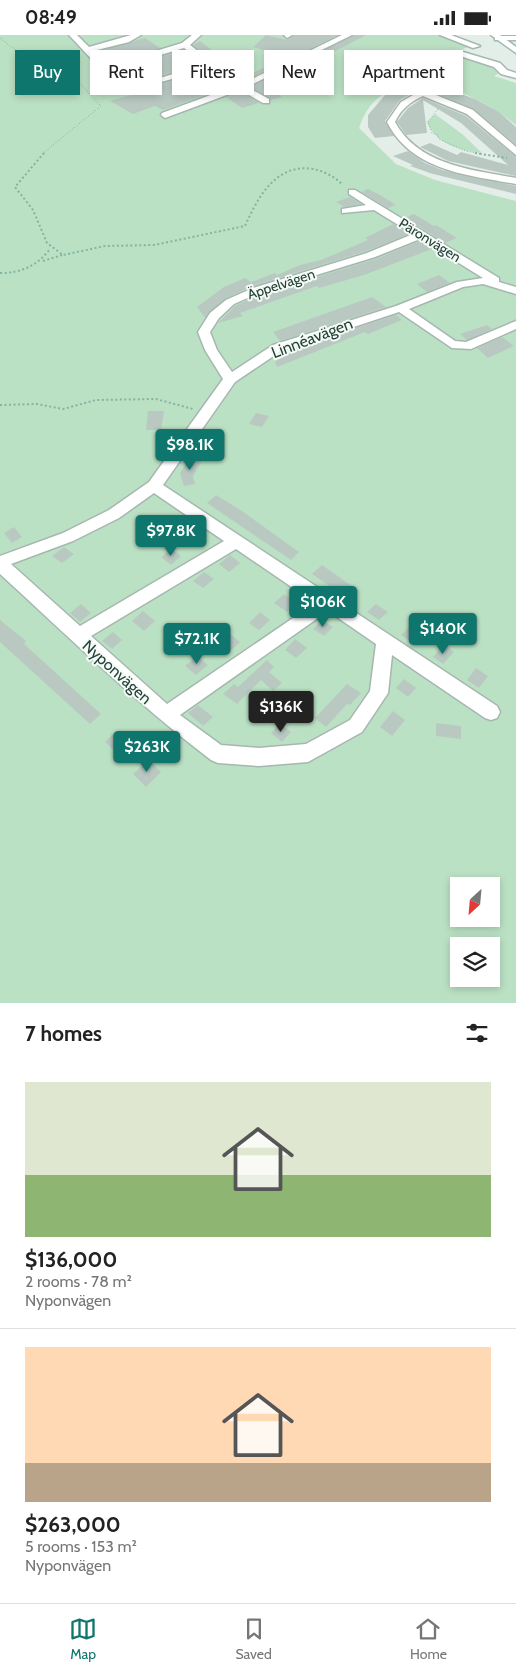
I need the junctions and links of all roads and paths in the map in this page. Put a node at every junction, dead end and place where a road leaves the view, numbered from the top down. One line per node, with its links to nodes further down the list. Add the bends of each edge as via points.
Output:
1 (73, 35): 10 (street)
2 (137, 35): 10 (street)
3 (197, 35): 9 (street)
4 (348, 35): 16 (street)
5 (444, 35): 14 (street, via 479,44)
6 (496, 36): 7 (street); 12 (street)
7 (516, 38)
8 (0, 39): 30 (path, via 22,55 66,68 101,106 39,156 15,187 34,210 35,220)
9 (185, 45): 11 (street); 13 (street)
10 (88, 50)
11 (191, 50)
12 (516, 51)
13 (162, 52)
14 (463, 54): 15 (street, via 497,65 504,72)
15 (516, 76)
16 (254, 81)
17 (254, 94): 19 (street)
18 (219, 95): 21 (street)
19 (266, 101)
20 (450, 103): 22 (street, via 470,112); 23 (path, via 434,113 428,122 432,133 466,151); 25 (street, via 423,93 404,102 391,122 395,135 412,151 442,164)
21 (165, 115)
22 (516, 152)
23 (507, 158)
24 (516, 169): 25 (street)
25 (513, 181)
26 (352, 192): 27 (street, Päronvägen); 31 (path, via 327,173 294,167 273,180 251,209 245,226 154,245 105,246)
27 (375, 207): 28 (street); 29 (street, Päronvägen)
28 (346, 211)
29 (420, 235): 34 (street, Päronvägen); 37 (street, Äppelvägen, via 230,302 214,316 204,332 211,350)
30 (50, 249): 31 (path); 32 (path)
31 (63, 255): 32 (path)
32 (42, 261): 33 (path, via 17,272)
33 (0, 273)
34 (512, 290): 35 (street, Linnéavägen, via 484,281 461,284)
35 (400, 308): 36 (street, via 452,345 467,346); 37 (street, Linnéavägen, via 277,348)
36 (516, 325)
37 (230, 379): 39 (street, Linnéavägen)
38 (0, 405): 39 (path, via 37,404 63,409 96,399 156,399)
39 (205, 412): 40 (street, Linnéavägen)
40 (154, 486): 41 (street); 42 (street, Linnéavägen, via 114,515)
41 (236, 541): 43 (street); 44 (street)
42 (0, 563): 44 (street, Nyponvägen)
43 (327, 603): 45 (street); 47 (street)
44 (77, 636): 47 (street, Nyponvägen)
45 (386, 639): 46 (street); 47 (street, Nyponvägen, via 379,693 356,726 308,753 259,757 218,754)
46 (491, 712)
47 (166, 715)

